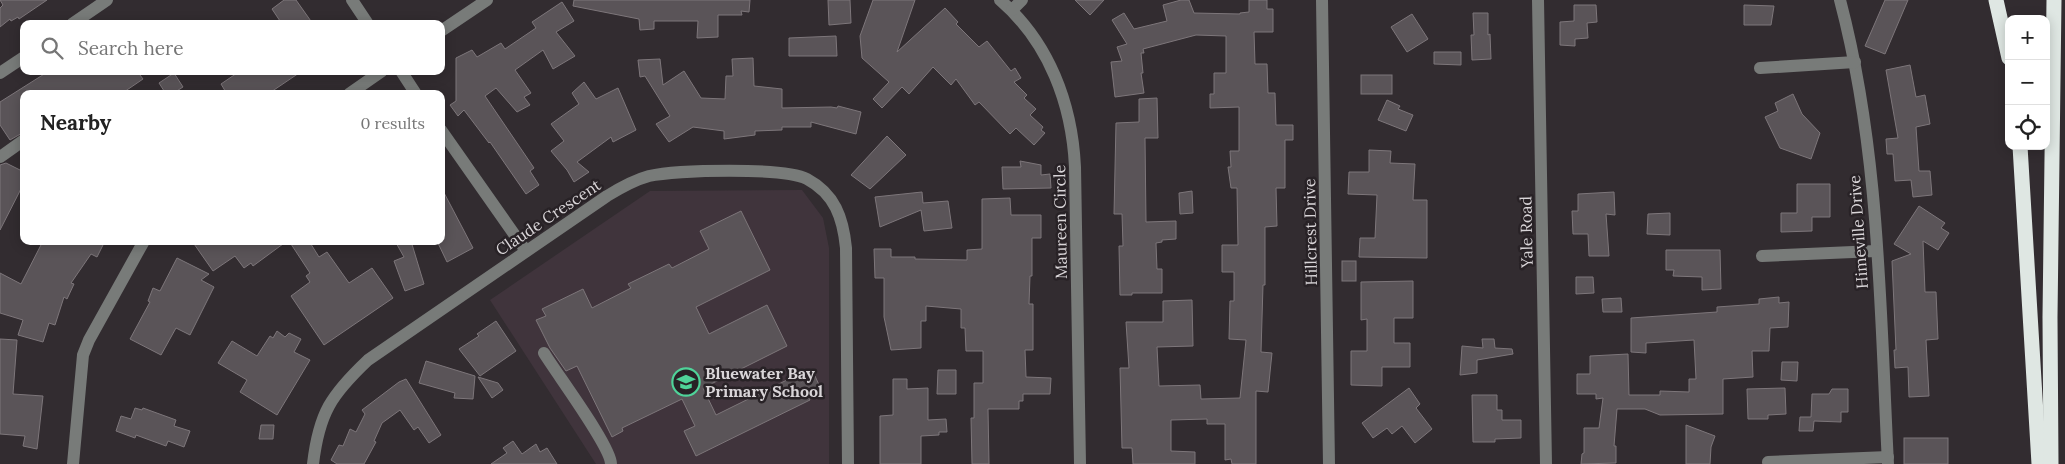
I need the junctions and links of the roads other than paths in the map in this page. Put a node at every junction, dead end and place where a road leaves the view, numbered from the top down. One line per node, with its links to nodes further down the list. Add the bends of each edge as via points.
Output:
1 (107, 0): 12 (street)
2 (352, 0): 13 (street)
3 (487, 0): 14 (street)
4 (1000, 0): 11 (street, Maureen Circle)
5 (1022, 0): 11 (street)
6 (1322, 0): 40 (street, Hillcrest Drive)
7 (1538, 0): 41 (street, Yale Road)
8 (1840, 0): 17 (street, Himeville Drive)
9 (1996, 0): 15 (highway)
10 (2054, 0): 43 (highway)
11 (1012, 10): 39 (street, Maureen Circle, via 1046,55 1072,125 1076,167)
12 (78, 20)
13 (365, 20)
14 (445, 28)
15 (2005, 40)
16 (20, 60): 19 (street)
17 (1854, 62): 18 (street); 30 (street, Himeville Drive, via 1872,185)
18 (1760, 68)
19 (0, 73)
20 (376, 75): 22 (street)
21 (404, 75): 23 (street)
22 (355, 90)
23 (413, 90)
24 (445, 136): 29 (street)
25 (20, 143): 27 (street)
26 (2020, 150): 42 (highway)
27 (0, 156)
28 (142, 245): 35 (street, via 88,340 83,355)
29 (526, 251): 36 (street, Claude Crescent, via 368,360 347,380 323,416 316,436); 38 (street, Claude Crescent, via 626,185 646,177 667,173 775,172 806,178 833,201 844,229)
30 (1876, 251): 31 (street); 33 (street, Himeville Drive)
31 (1762, 256)
32 (544, 354): 37 (street, via 600,439)
33 (1888, 460): 34 (street)
34 (1768, 462)
35 (73, 464)
36 (313, 464)
37 (611, 464)
38 (848, 464)
39 (1080, 464)
40 (1330, 464)
41 (1546, 464)
42 (2039, 464)
43 (2051, 464)

